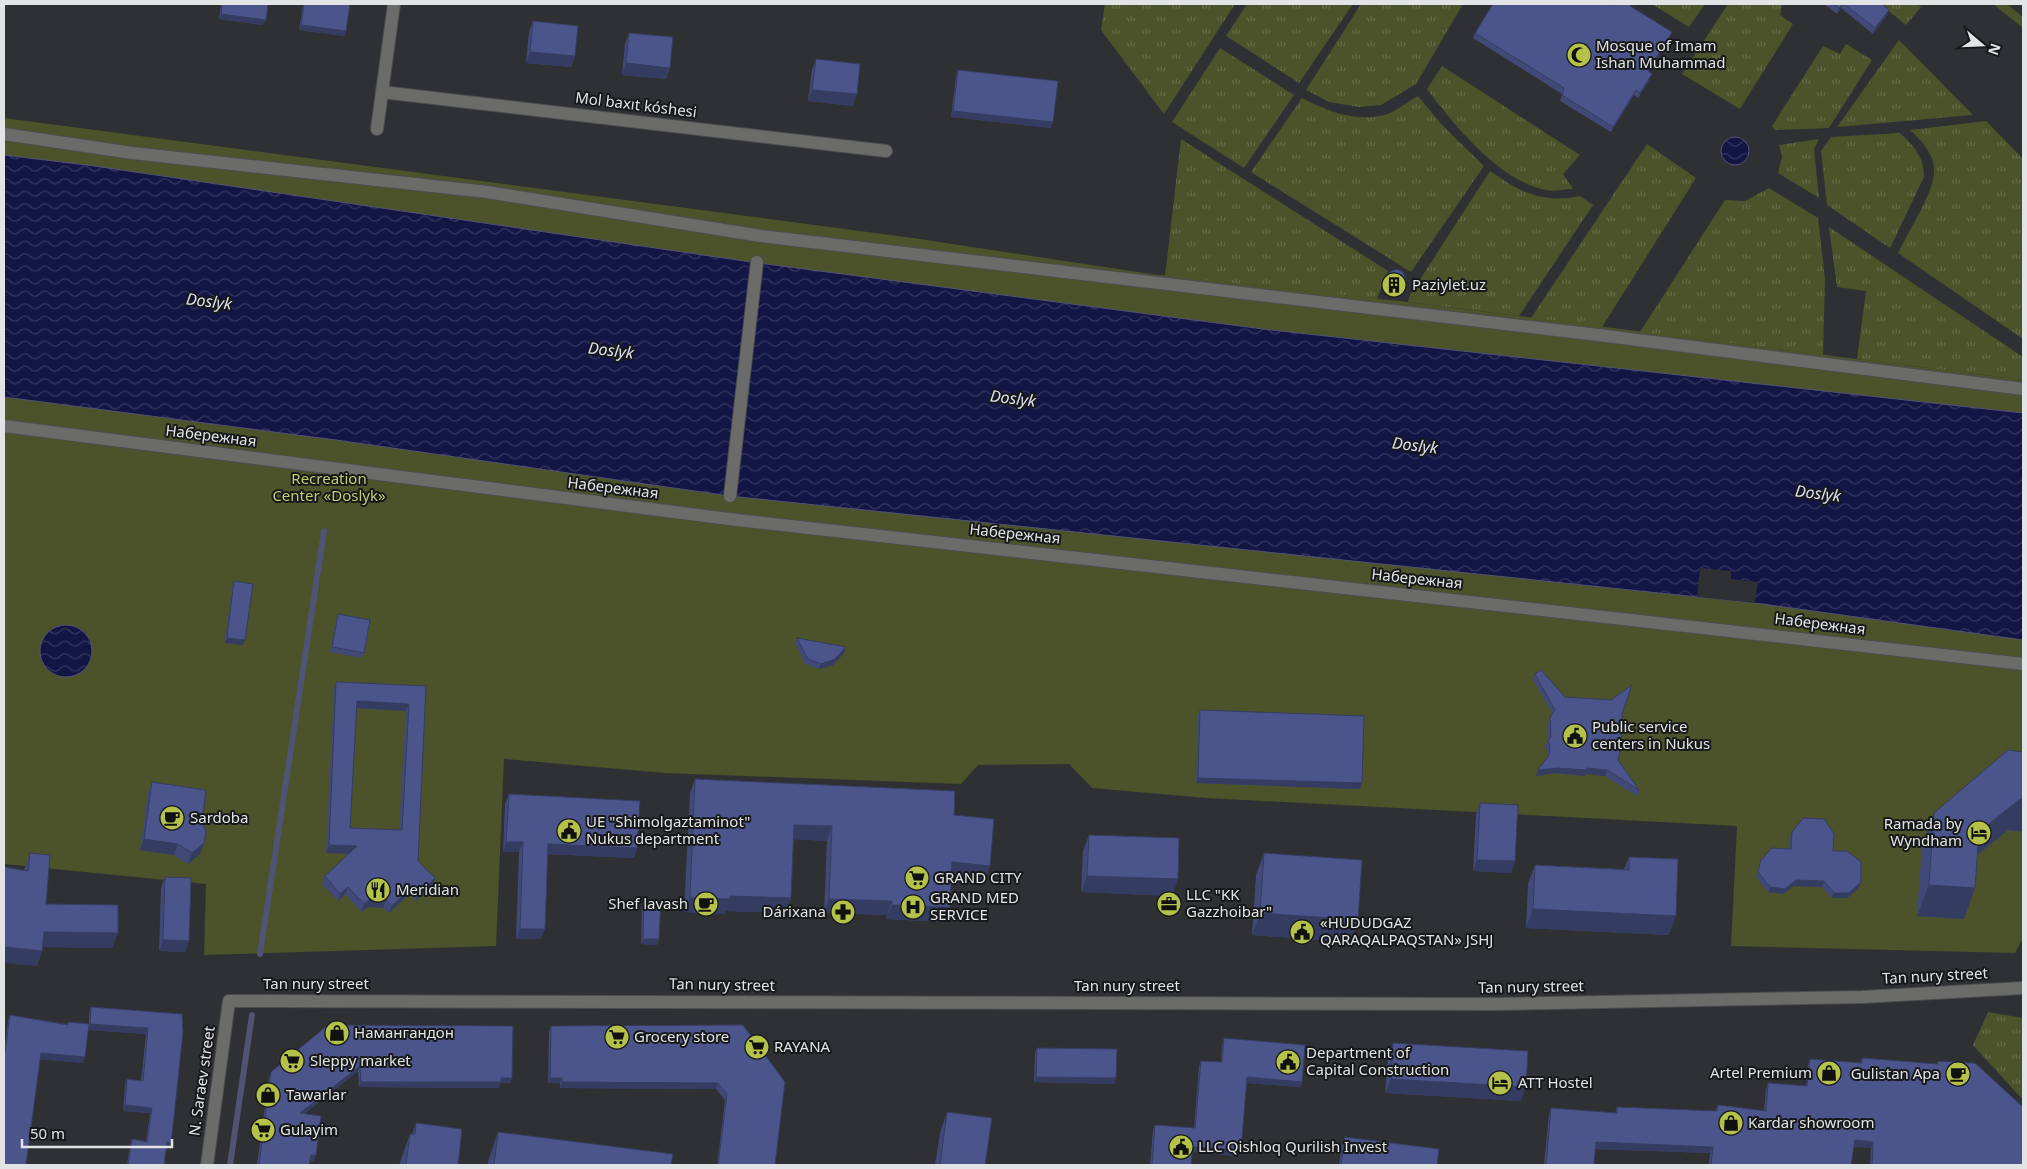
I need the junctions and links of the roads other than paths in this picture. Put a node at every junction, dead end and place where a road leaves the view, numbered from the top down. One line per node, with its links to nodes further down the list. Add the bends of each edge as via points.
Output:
1 (394, 4): 2 (street)
2 (382, 92): 3 (street); 5 (street, Mol baxıt kóshesi)
3 (377, 129)
4 (4, 134): 7 (street, via 132,153 487,192 770,237)
5 (886, 151)
6 (757, 262): 9 (street)
7 (2023, 389)
8 (4, 426): 10 (street, Набережная, via 729,519)
9 (730, 496)
10 (2023, 664)
11 (2023, 988): 12 (street, Tan nury street, via 1862,997 1496,1004)
12 (229, 1001): 13 (street, N. Saraev street)
13 (207, 1165)

